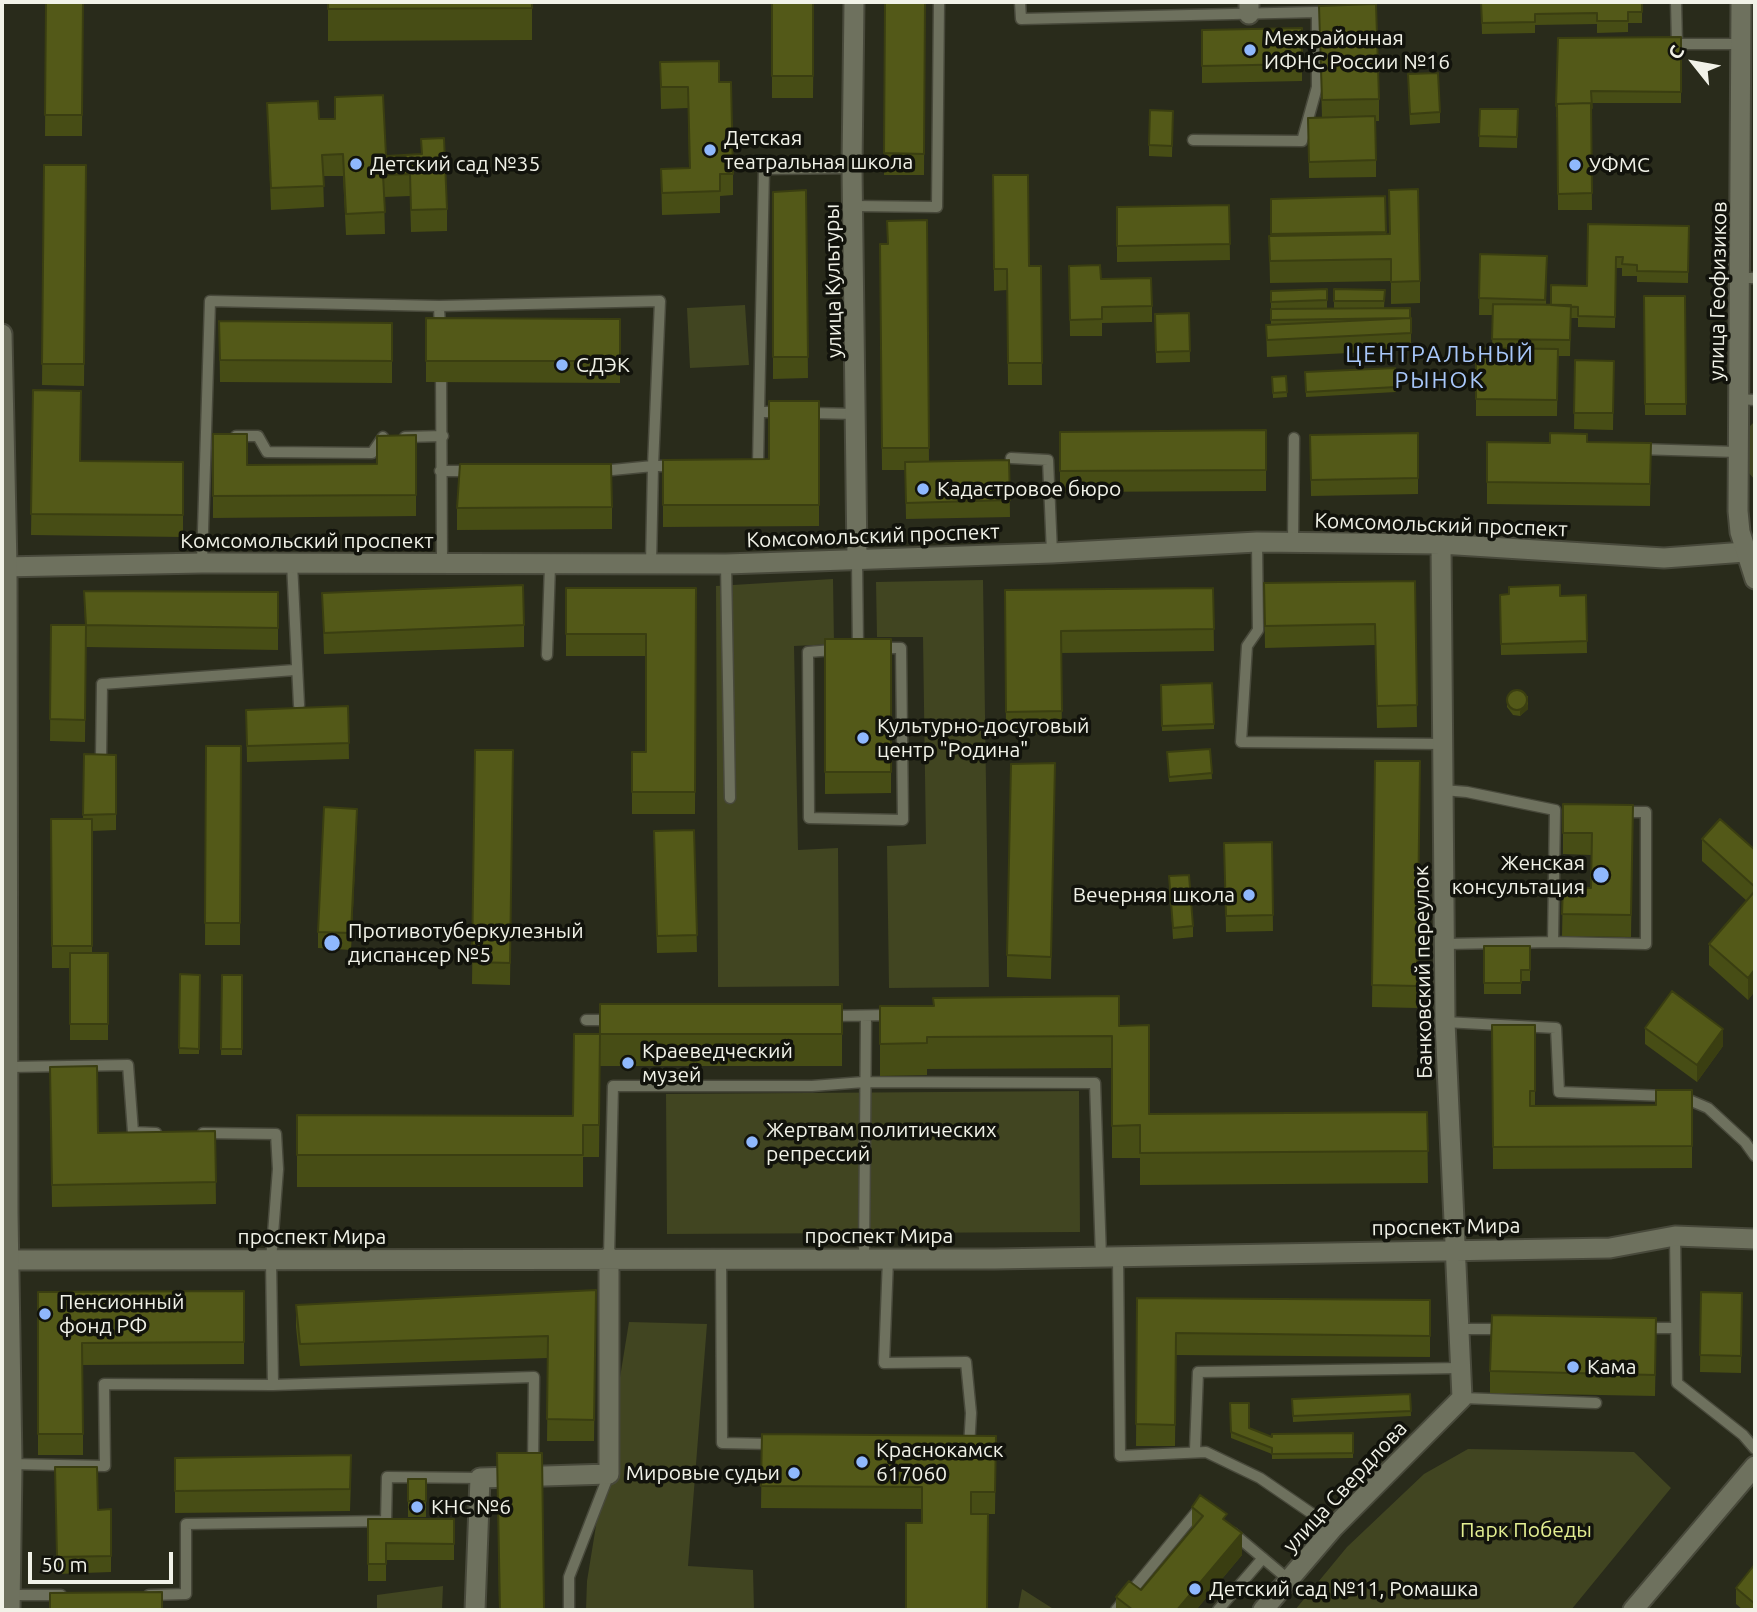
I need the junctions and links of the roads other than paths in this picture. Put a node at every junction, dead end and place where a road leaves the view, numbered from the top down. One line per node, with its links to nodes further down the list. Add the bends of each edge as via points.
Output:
1 (854, 2): 10 (street, улица Культуры)
2 (939, 2): 12 (lane, via 937,207)
3 (1020, 2): 6 (lane, via 1021,19)
4 (1676, 2): 7 (lane, via 1677,44)
5 (1741, 2): 7 (street, улица Геофизиков)
6 (1249, 8): 9 (lane, via 1317,12 1317,87 1302,141)
7 (1741, 44): 8 (street, улица Геофизиков)
8 (1749, 76): 11 (street, улица Геофизиков)
9 (1193, 140)
10 (852, 168): 12 (street, улица Культуры); 19 (lane, via 764,169)
11 (1749, 179): 13 (street, улица Геофизиков)
12 (855, 206): 20 (street, улица Культуры)
13 (1748, 278): 18 (street, улица Геофизиков)
14 (439, 306): 16 (lane); 21 (lane, via 210,302); 27 (lane, via 660,301)
15 (2, 334): 45 (street)
16 (440, 345)
17 (441, 358): 22 (lane)
18 (1747, 400): 25 (street, улица Геофизиков)
19 (759, 412): 20 (lane); 29 (lane, via 758,466)
20 (857, 414): 38 (street, улица Культуры)
21 (206, 436): 22 (lane, via 258,436 267,452 372,453 382,437); 39 (lane)
22 (443, 436): 30 (lane)
23 (1294, 438): 34 (lane)
24 (1623, 448): 25 (lane)
25 (1737, 452): 36 (street, улица Геофизиков, via 1738,511)
26 (1010, 458): 37 (lane, via 1048,460)
27 (653, 466): 28 (lane); 32 (lane); 42 (lane)
28 (693, 466)
29 (745, 466)
30 (440, 471): 31 (lane); 41 (lane)
31 (480, 471)
32 (584, 472)
33 (1257, 542): 34 (street, Комсомольский проспект); 37 (street, Комсомольский проспект); 52 (lane, via 1258,630 1247,646 1241,742)
34 (1293, 542): 35 (street, Комсомольский проспект)
35 (1441, 544): 36 (street, Комсомольский проспект, via 1664,558); 52 (street, Банковский переулок)
36 (1745, 552): 46 (street, улица Геофизиков)
37 (1052, 553): 38 (street, Комсомольский проспект)
38 (857, 560): 43 (street, Комсомольский проспект); 47 (lane)
39 (202, 563): 40 (street, Комсомольский проспект); 45 (street, Комсомольский проспект)
40 (292, 563): 41 (street, Комсомольский проспект); 49 (lane)
41 (442, 564): 44 (street, Комсомольский проспект)
42 (652, 564): 43 (street, Комсомольский проспект); 44 (street, Комсомольский проспект)
43 (726, 564): 55 (lane)
44 (550, 565): 48 (lane)
45 (4, 567): 51 (street)
46 (1755, 579)
47 (858, 648): 47 (lane, via 901,648 903,820 809,818 808,652)
48 (547, 655)
49 (295, 670): 50 (lane); 53 (lane, via 102,684)
50 (299, 705)
51 (5, 737): 67 (street)
52 (1443, 744): 54 (street, Банковский переулок)
53 (101, 757)
54 (1443, 790): 56 (lane); 60 (street, Банковский переулок)
55 (730, 797)
56 (1555, 810): 57 (lane); 59 (lane)
57 (1568, 810)
58 (1607, 811): 59 (lane, via 1646,813 1646,944)
59 (1553, 942): 60 (lane)
60 (1445, 944): 66 (street, Банковский переулок)
61 (908, 1015): 63 (lane)
62 (824, 1016): 63 (lane)
63 (866, 1016): 69 (lane)
64 (586, 1020): 65 (lane)
65 (628, 1020)
66 (1446, 1022): 72 (lane, via 1556,1028 1559,1092 1659,1095 1696,1101 1718,1116); 75 (street, Банковский переулок)
67 (6, 1036): 68 (street)
68 (9, 1067): 70 (lane, via 128,1065 133,1132); 78 (street)
69 (864, 1082): 76 (lane, via 613,1086); 77 (lane, via 1095,1083); 79 (lane)
70 (172, 1133)
71 (185, 1133): 81 (lane, via 276,1134)
72 (1755, 1156)
73 (1675, 1236): 74 (street, проспект Мира); 75 (street, проспект Мира, via 1610,1248); 84 (lane)
74 (1755, 1239)
75 (1453, 1249): 77 (street, проспект Мира); 85 (street, Банковский переулок)
76 (609, 1257): 81 (street, проспект Мира); 82 (street, проспект Мира); 97 (street)
77 (1109, 1257): 80 (street, проспект Мира); 94 (lane, via 1120,1456)
78 (5, 1259): 81 (street, проспект Мира); 95 (street)
79 (864, 1259): 80 (street, проспект Мира); 82 (street, проспект Мира)
80 (888, 1259): 92 (lane, via 884,1363 966,1362 969,1448)
81 (271, 1260): 88 (lane)
82 (721, 1260): 91 (lane, via 722,1443)
83 (1637, 1328): 84 (lane)
84 (1676, 1328): 93 (lane, via 1677,1383)
85 (1461, 1329): 86 (lane); 87 (street, Банковский переулок)
86 (1516, 1329)
87 (1461, 1368): 89 (street, Банковский переулок); 94 (lane, via 1198,1371)
88 (273, 1385): 95 (lane, via 104,1384 104,1466); 98 (lane, via 534,1377)
89 (1462, 1398): 90 (lane); 102 (street, улица Свердлова)
90 (1596, 1404)
91 (780, 1444)
92 (956, 1448)
93 (1755, 1449)
94 (1195, 1450): 102 (lane, via 1260,1478)
95 (12, 1464): 107 (street)
96 (1755, 1466): 113 (street)
97 (609, 1474): 98 (street); 109 (lane, via 569,1577)
98 (533, 1476): 99 (street)
99 (480, 1478): 106 (lane, via 387,1477 386,1521 186,1524 186,1594); 108 (street)
100 (1211, 1515): 110 (lane, via 1201,1506)
101 (1222, 1523): 103 (lane)
102 (1333, 1528): 104 (street, улица Свердлова)
103 (1263, 1558): 104 (lane); 111 (lane)
104 (1289, 1580): 112 (street, улица Свердлова)
105 (76, 1595): 107 (lane)
106 (131, 1595)
107 (10, 1603)
108 (475, 1610)
109 (569, 1610)
110 (1116, 1610)
111 (1218, 1610)
112 (1263, 1610)
113 (1633, 1610)

